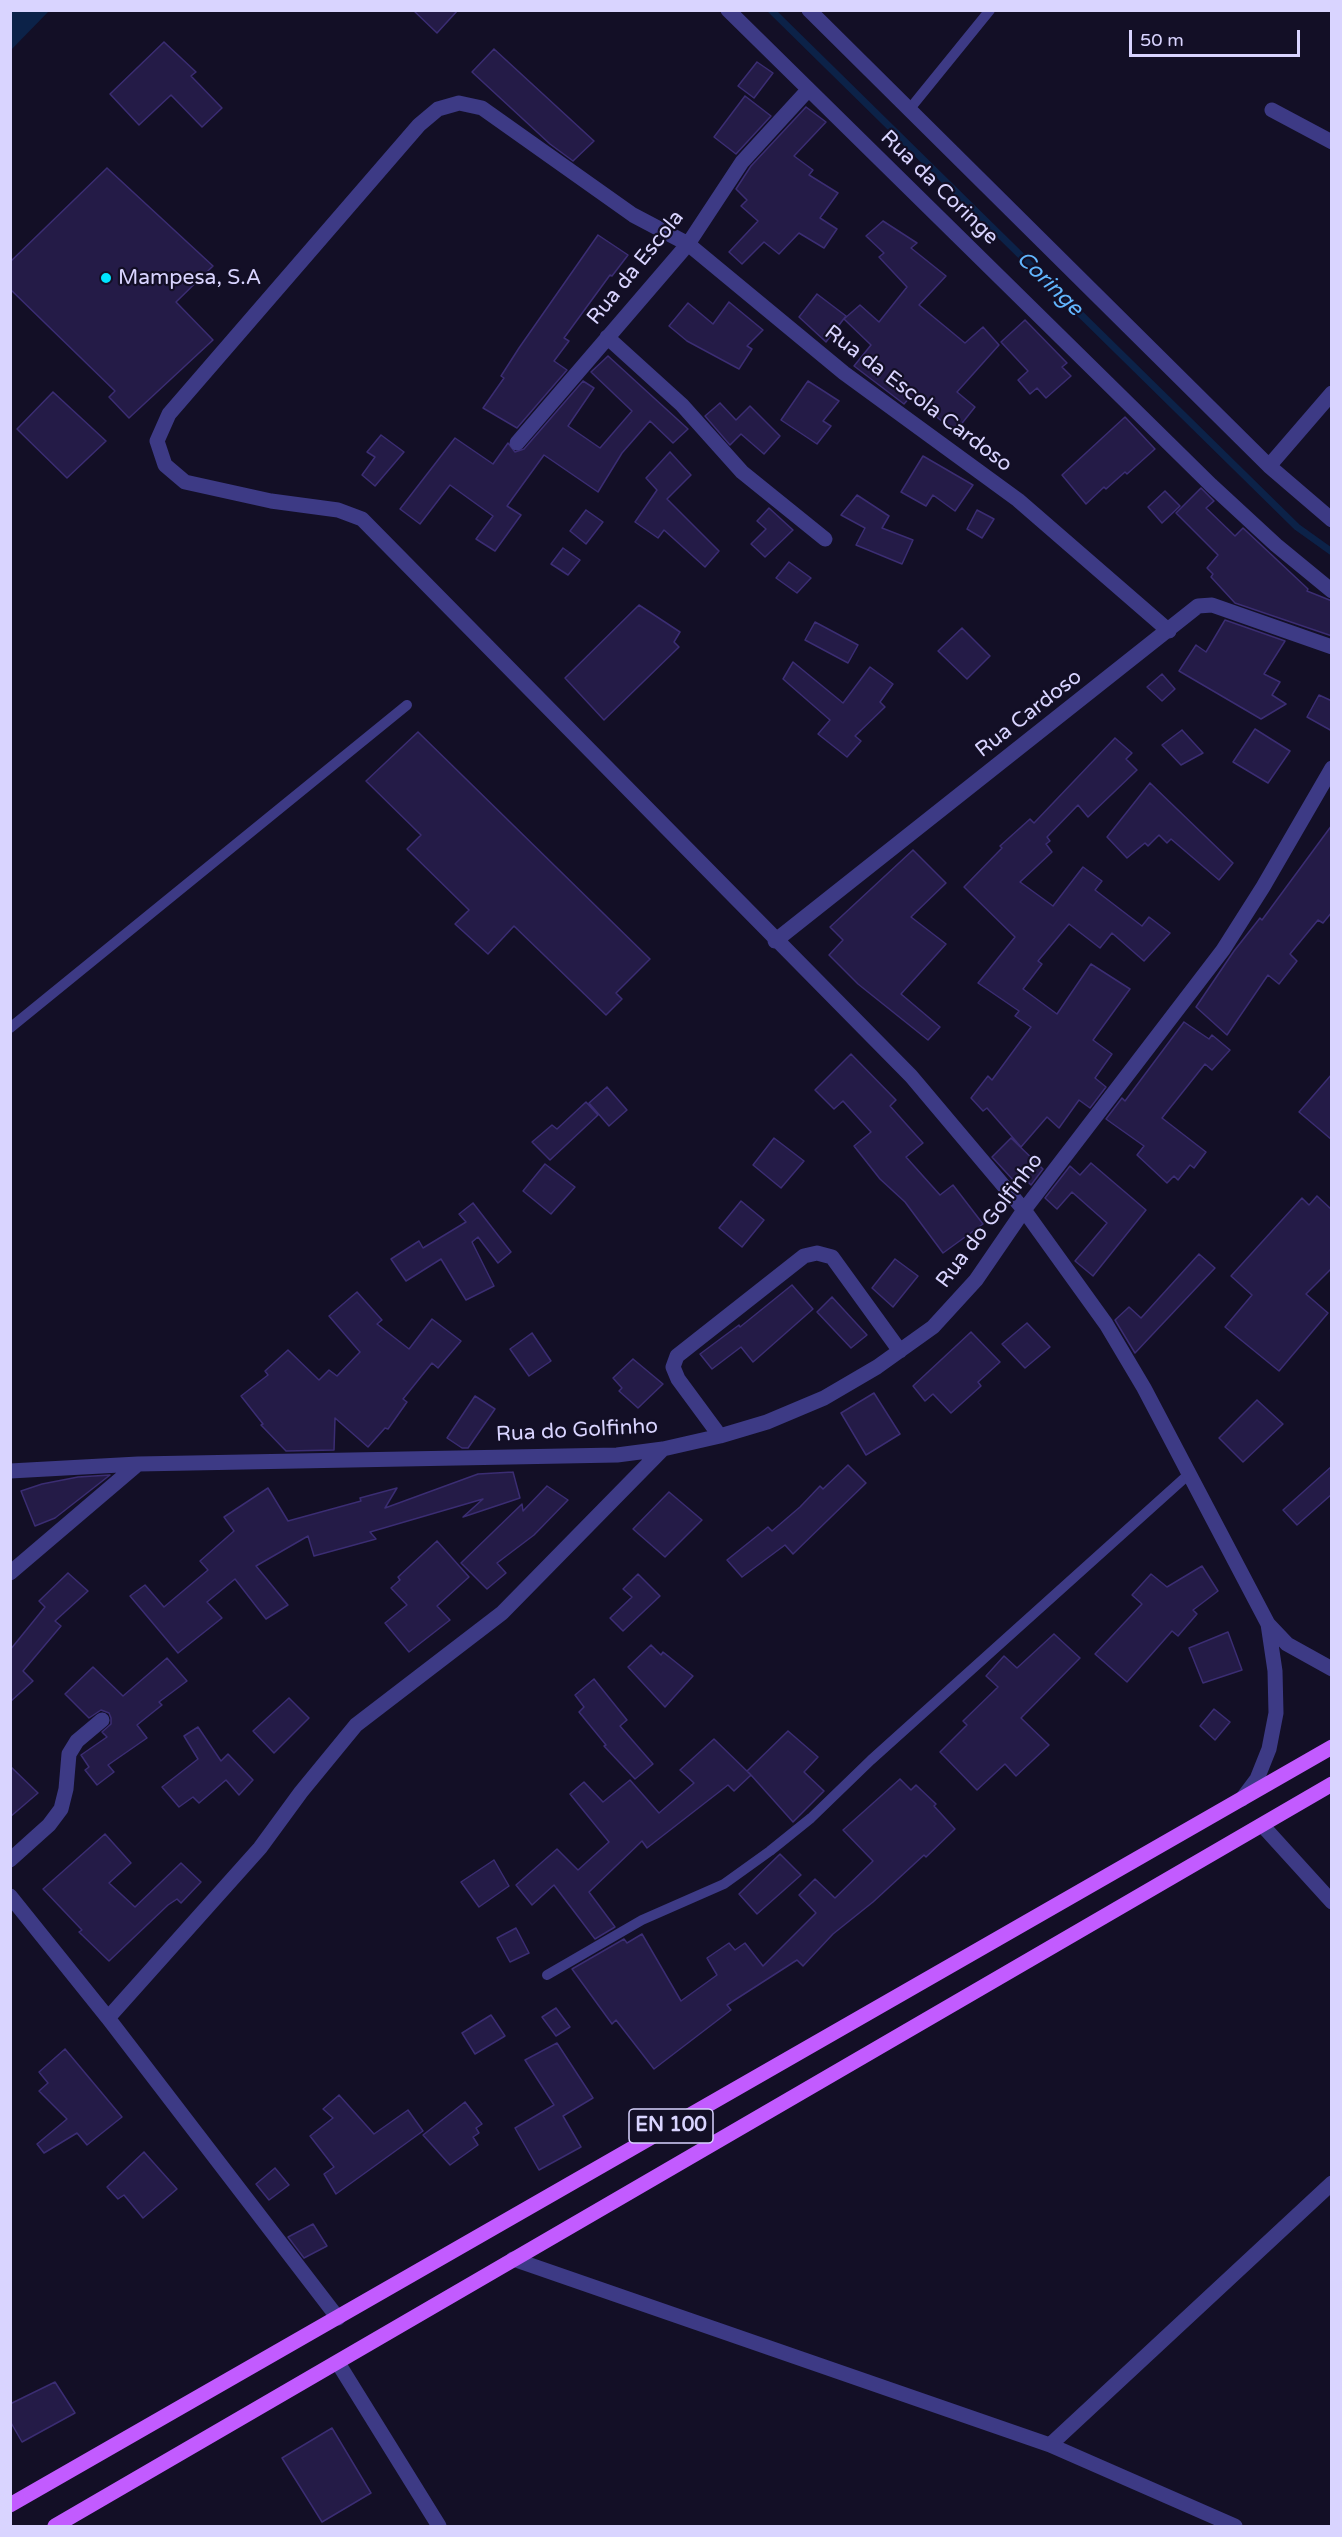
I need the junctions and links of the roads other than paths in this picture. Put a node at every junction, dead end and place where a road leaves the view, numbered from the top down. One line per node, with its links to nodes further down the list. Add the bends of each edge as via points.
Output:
1 (728, 10): 4 (street, Rua da Coringe)
2 (809, 10): 6 (street)
3 (990, 10): 6 (lane)
4 (808, 90): 8 (street, Rua da Escola, via 742,162); 15 (street, Rua da Coringe, via 1211,486)
5 (1272, 110): 7 (street)
6 (908, 111): 12 (street)
7 (1332, 142)
8 (688, 244): 9 (street, Rua da Escola); 16 (street, Rua da Escola Cardoso, via 844,373 1018,500); 20 (street, Rua da Escola Cardoso, via 633,215 482,108 459,104 438,109 419,125 169,414 158,441 165,465 185,482 271,501 338,510 362,519)
9 (607, 337): 11 (street, Rua da Escola); 14 (street, via 682,405 742,472)
10 (1332, 393): 12 (street)
11 (517, 442)
12 (1269, 466): 13 (street)
13 (1332, 520)
14 (825, 539)
15 (1332, 591)
16 (1169, 631): 17 (street, Rua Cardoso, via 1204,604); 20 (street, Rua Cardoso)
17 (1332, 647)
18 (407, 705): 21 (lane)
19 (1332, 768): 22 (street, Rua do Golfinho, via 1223,950)
20 (775, 941): 22 (street, Rua da Escola Cardoso, via 911,1076)
21 (10, 1028)
22 (1024, 1210): 23 (street, Rua do Golfinho, via 976,1280 933,1327); 28 (street, Rua da Escola Cardoso, via 1106,1324)
23 (900, 1351): 24 (street, Rua do Golfinho, via 824,1398); 24 (street, via 832,1257 817,1253 804,1256 677,1356 673,1366 678,1379)
24 (720, 1436): 25 (street, Rua do Golfinho)
25 (663, 1449): 26 (street, Rua do Golfinho, via 617,1455); 41 (street, via 502,1613 356,1725 260,1848)
26 (138, 1464): 27 (street, Rua do Golfinho); 29 (street)
27 (10, 1471)
28 (1189, 1474): 30 (street, Rua da Escola Cardoso); 40 (lane, via 770,1851 724,1884 642,1920)
29 (10, 1573)
30 (1268, 1624): 31 (street, via 1287,1644); 35 (street, via 1276,1713 1269,1749 1257,1779)
31 (1332, 1669)
32 (102, 1720): 37 (street, via 76,1741 69,1754 61,1809)
33 (1332, 1747): 35 (main road, EN 100)
34 (1332, 1784): 36 (main road, EN 100)
35 (1242, 1799): 44 (main road, EN 100)
36 (1262, 1825): 39 (street); 43 (main road, EN 100)
37 (10, 1860)
38 (10, 1896): 41 (street)
39 (1332, 1902)
40 (547, 1975)
41 (108, 2018): 44 (street)
42 (1332, 2183): 46 (street)
43 (513, 2259): 45 (main road, EN 100); 46 (street)
44 (338, 2318): 47 (main road, EN 100)
45 (338, 2363): 48 (main road, EN 100); 49 (street)
46 (1050, 2445): 50 (street)
47 (10, 2505)
48 (55, 2526)
49 (439, 2526)
50 (1235, 2526)

